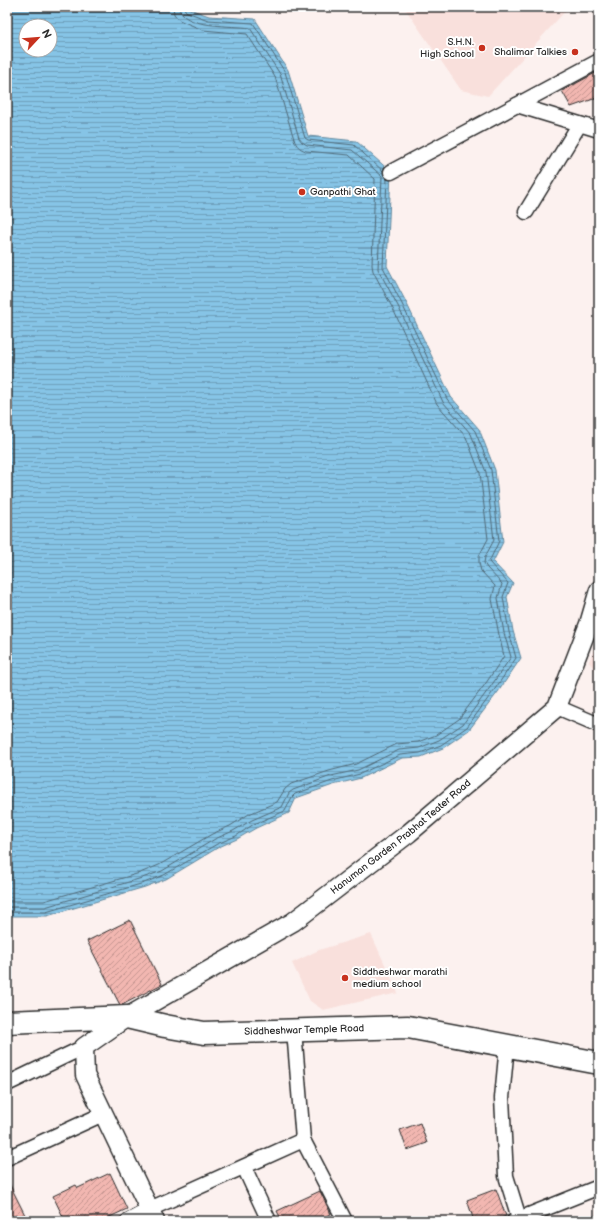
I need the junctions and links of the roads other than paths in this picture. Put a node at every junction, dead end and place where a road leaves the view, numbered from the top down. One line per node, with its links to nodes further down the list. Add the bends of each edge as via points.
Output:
1 (599, 61): 2 (street)
2 (517, 105): 3 (street); 5 (street)
3 (579, 125): 4 (street); 6 (street)
4 (599, 130)
5 (391, 172)
6 (526, 212)
7 (599, 590): 8 (street, Hanuman Garden Prabhat Teater Road, via 589,624)
8 (557, 707): 9 (street); 10 (street, Hanuman Garden Prabhat Teater Road, via 409,833 293,922)
9 (599, 725)
10 (127, 1017): 11 (highway, Siddheshwar Temple Road); 12 (highway, Siddheshwar Temple Road, via 204,1033); 14 (street, Hanuman Garden Prabhat Teater Road)
11 (7, 1022)
12 (294, 1030): 13 (highway, Siddheshwar Temple Road, via 408,1027); 18 (street)
13 (507, 1045): 15 (highway, Siddheshwar Temple Road); 23 (street, via 502,1098 506,1176)
14 (84, 1047): 16 (street); 17 (street, via 85,1074)
15 (599, 1063)
16 (7, 1084)
17 (103, 1114): 19 (street); 22 (street)
18 (303, 1140): 20 (street); 26 (street)
19 (7, 1158)
20 (244, 1167): 22 (street); 25 (street)
21 (599, 1187): 23 (street)
22 (152, 1215): 24 (street)
23 (516, 1220)
24 (128, 1221)
25 (270, 1221)
26 (345, 1221)

